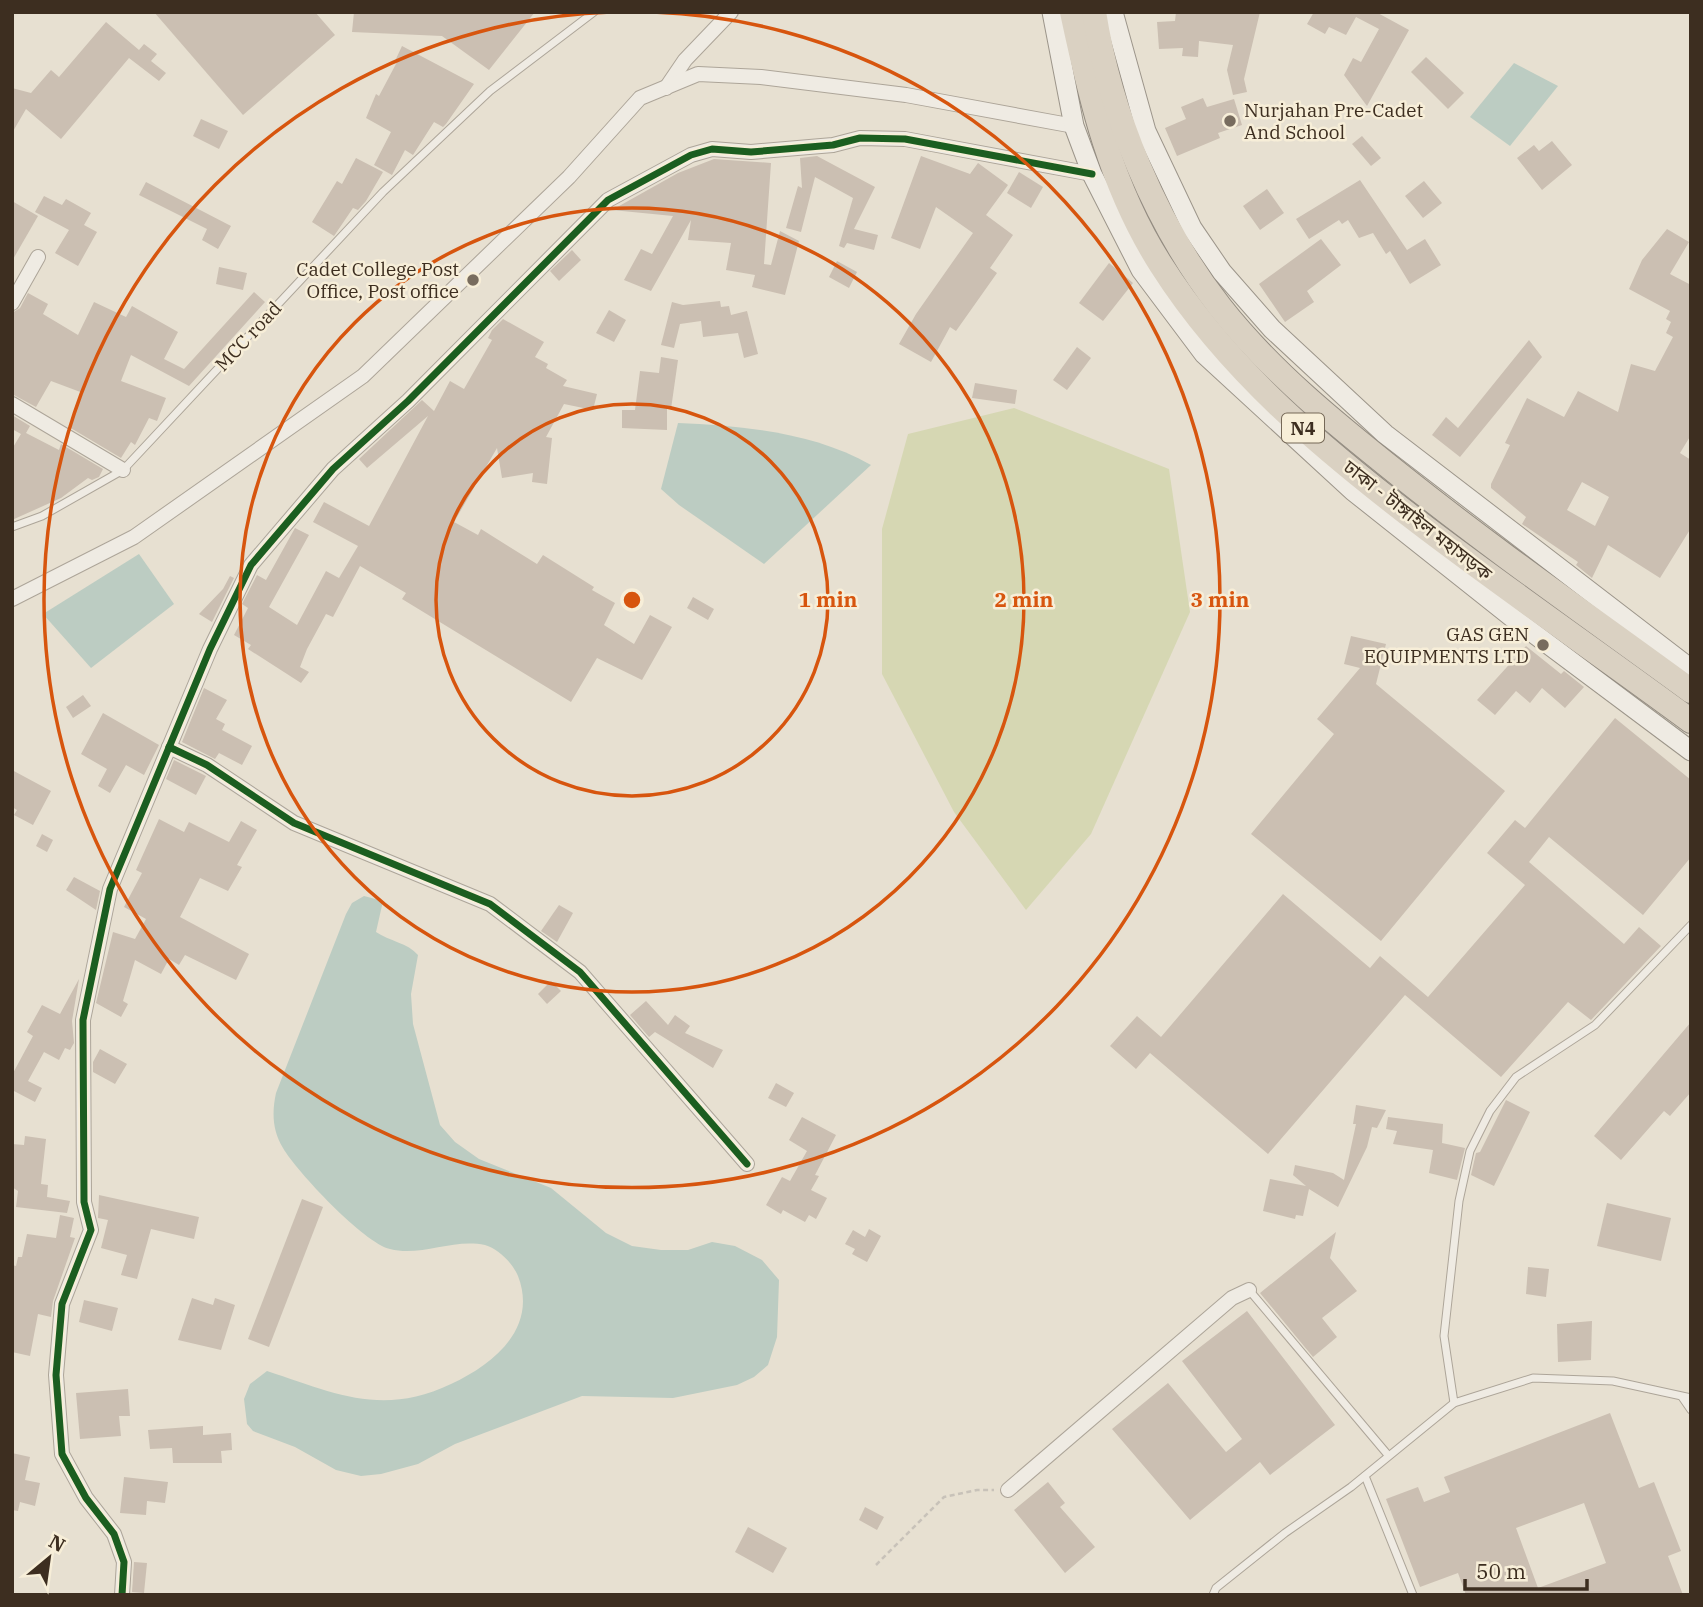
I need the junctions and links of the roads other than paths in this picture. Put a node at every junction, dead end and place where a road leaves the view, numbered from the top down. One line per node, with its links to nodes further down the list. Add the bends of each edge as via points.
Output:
1 (594, 12): 13 (lane, MCC road, via 490,91 383,192)
2 (731, 12): 7 (street, via 685,60)
3 (1052, 12): 8 (main road)
4 (1072, 12): 18 (highway, ঢাকা - টাঙ্গাইল মহাসড়ক / N4, via 1093,111 1122,189 1160,264 1208,333 1278,405 1366,482)
5 (1094, 12): 17 (highway, ঢাকা - টাঙ্গাইল মহাসড়ক / N4, via 1122,122 1140,167 1159,209 1220,306 1313,405 1466,528)
6 (1113, 12): 16 (main road, via 1146,131 1192,228 1222,272 1272,329 1385,434)
7 (666, 88): 8 (street, via 698,74 761,77 906,95); 15 (street, via 640,98 569,177 363,376 134,537)
8 (1074, 126): 9 (main road)
9 (1092, 174): 19 (street, via 905,139 860,138 833,145 751,152 712,149 638,181 608,200 578,228 408,401 333,469 251,565); 20 (main road, via 1140,270 1204,354 1353,491)
10 (38, 257): 11 (street)
11 (12, 303)
12 (12, 404): 13 (street)
13 (123, 470): 14 (lane, MCC road, via 42,516)
14 (12, 527)
15 (12, 599)
16 (1691, 669)
17 (1691, 691)
18 (1691, 721)
19 (169, 747): 22 (street, via 207,765 294,823 490,904 580,972); 31 (street, via 110,889 83,1020 84,1202 91,1230 62,1304 56,1375 62,1454 86,1498 114,1534 124,1562)
20 (1691, 751)
21 (1691, 925): 26 (lane, via 1595,1025 1516,1077 1490,1111 1470,1151 1459,1201 1444,1336)
22 (747, 1164)
23 (1249, 1290): 28 (lane); 30 (street, via 1232,1298)
24 (1682, 1397): 25 (lane); 26 (lane, via 1613,1381 1533,1378); 27 (lane)
25 (1691, 1398)
26 (1454, 1403): 28 (lane)
27 (1691, 1410)
28 (1388, 1455): 29 (lane)
29 (1365, 1476): 32 (lane, via 1285,1533); 33 (lane)
30 (1008, 1490)
31 (122, 1595)
32 (1213, 1595)
33 (1413, 1595)

